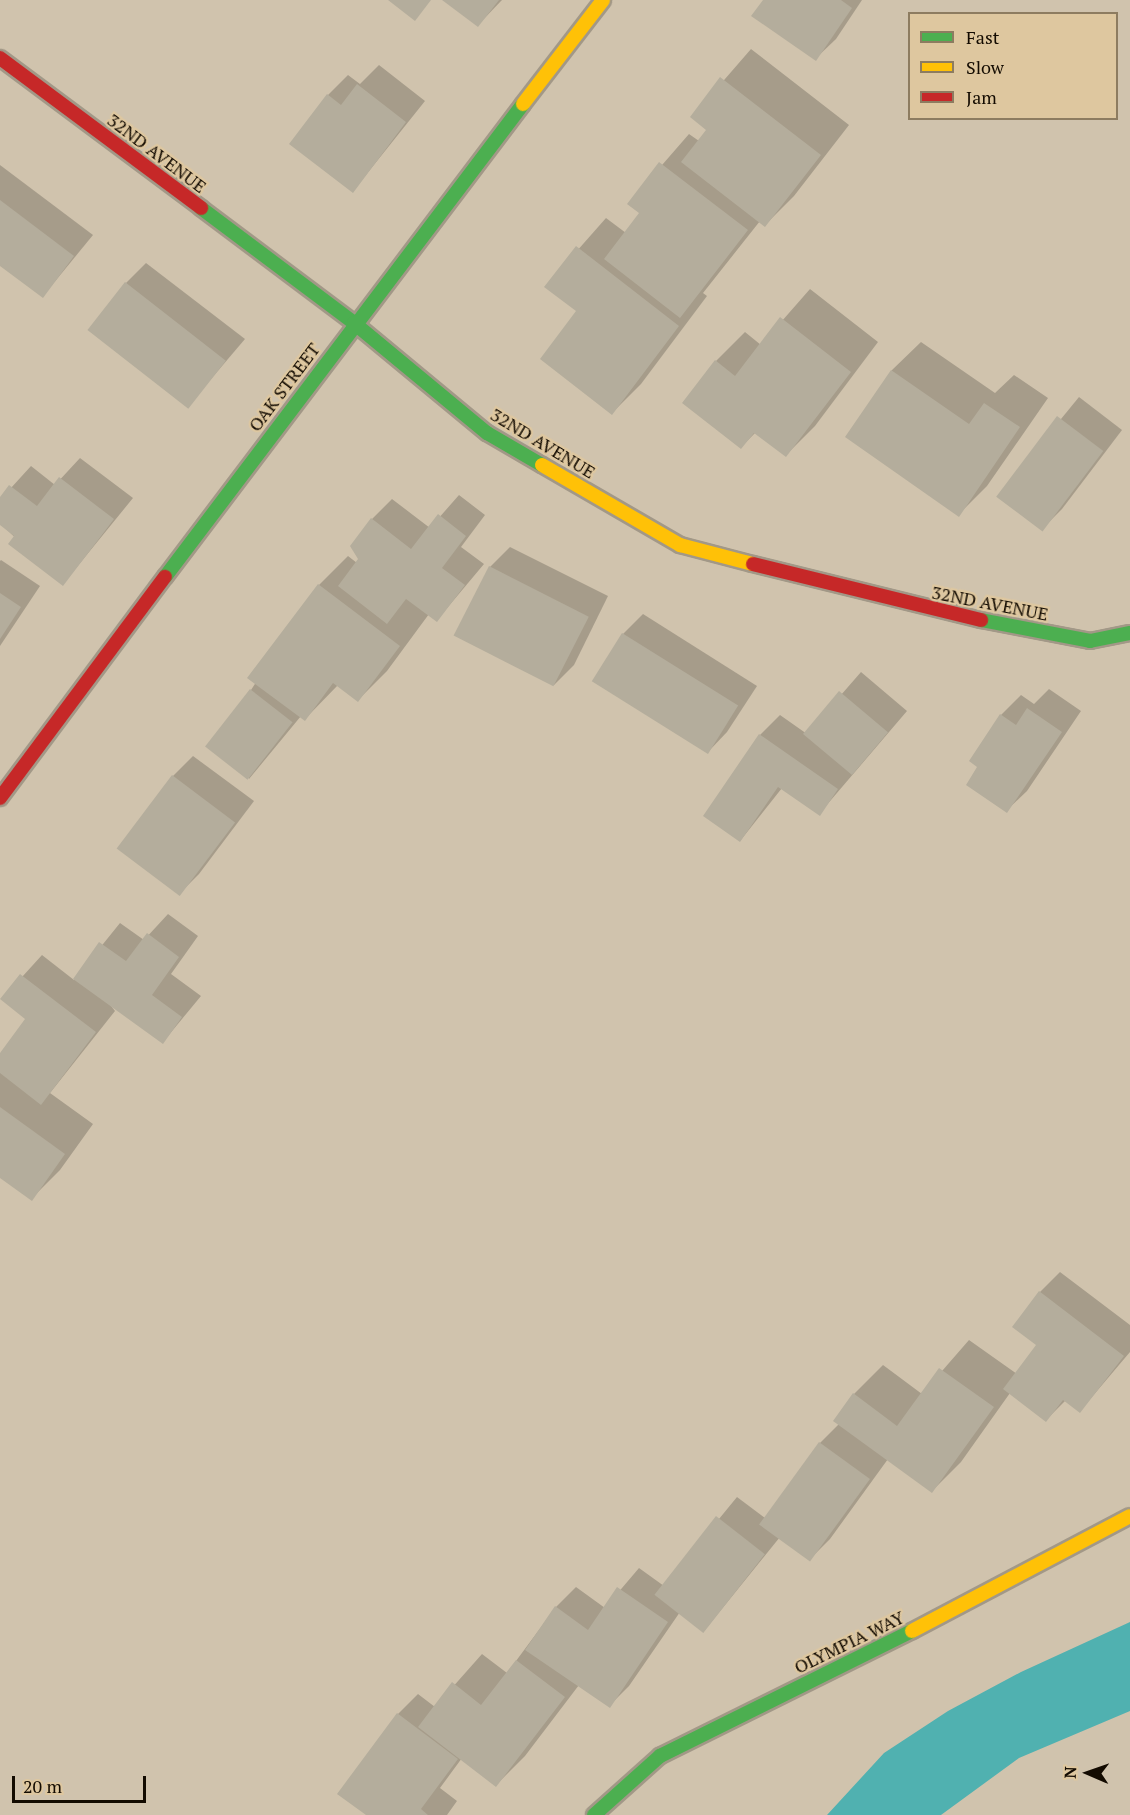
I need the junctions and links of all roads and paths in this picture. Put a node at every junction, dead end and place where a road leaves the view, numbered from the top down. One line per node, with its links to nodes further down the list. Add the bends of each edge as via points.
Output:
1 (603, 0): 3 (street, OAK STREET)
2 (0, 58): 3 (street, 32ND AVENUE)
3 (354, 323): 4 (street, 32ND AVENUE, via 487,433 681,544 920,608 1089,642); 5 (street, OAK STREET)
4 (1130, 633)
5 (0, 798)
6 (1130, 1516): 7 (street, OLYMPIA WAY, via 940,1617 660,1756)
7 (594, 1815)

